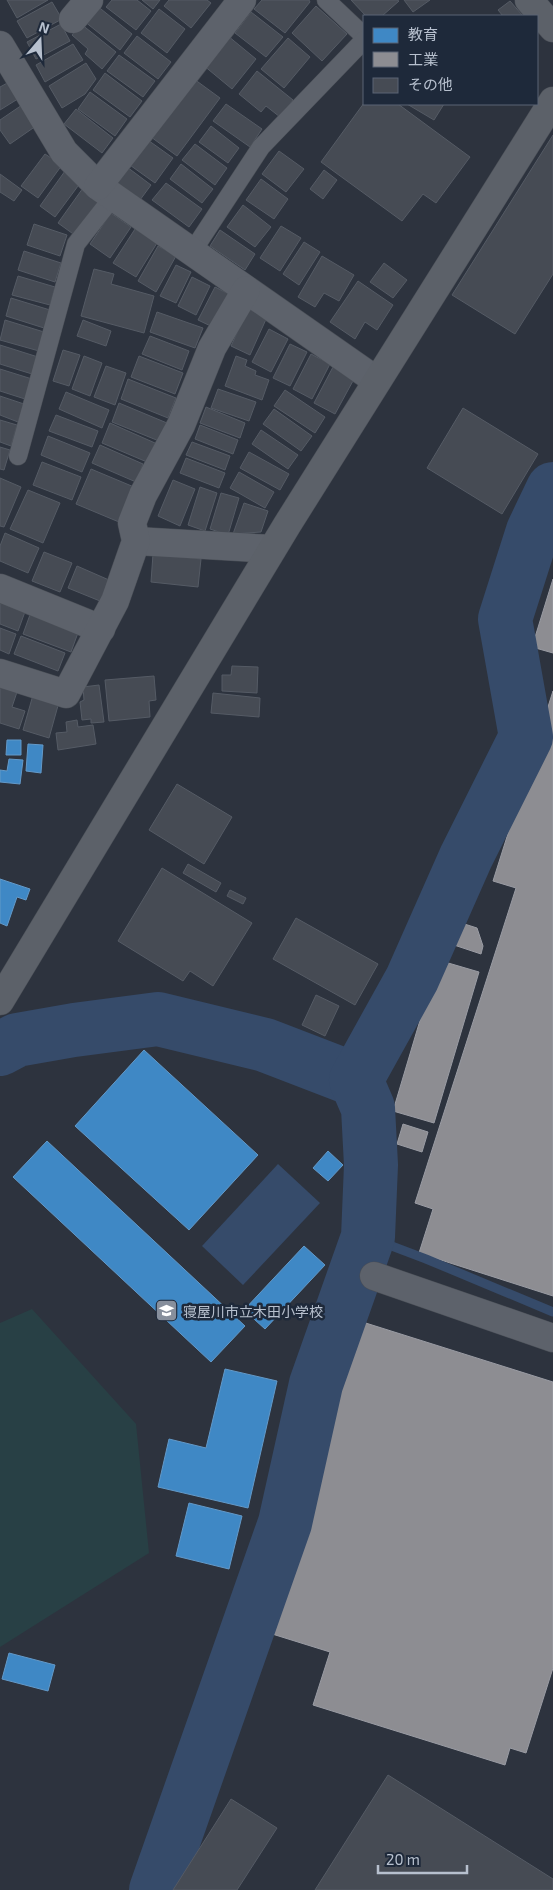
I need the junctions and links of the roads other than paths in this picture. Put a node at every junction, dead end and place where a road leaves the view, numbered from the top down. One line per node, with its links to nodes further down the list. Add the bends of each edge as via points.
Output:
1 (242, 0): 9 (street)
2 (326, 0): 5 (lane)
3 (529, 0): 4 (street)
4 (553, 28)
5 (363, 35)
6 (363, 41): 10 (lane, via 261,147)
7 (0, 45): 9 (street, via 64,152)
8 (553, 101): 12 (street)
9 (105, 191): 10 (street); 13 (lane, via 76,244)
10 (192, 252): 11 (street)
11 (246, 290): 12 (street); 14 (street, via 212,348 181,425 143,495 132,523)
12 (377, 381): 15 (street)
13 (18, 456)
14 (136, 541): 15 (street); 17 (street, via 115,601)
15 (272, 549): 19 (street)
16 (0, 588): 17 (street)
17 (101, 629): 18 (street, via 66,694)
18 (0, 673)
19 (0, 1001)
20 (374, 1276): 21 (street)
21 (553, 1338)

